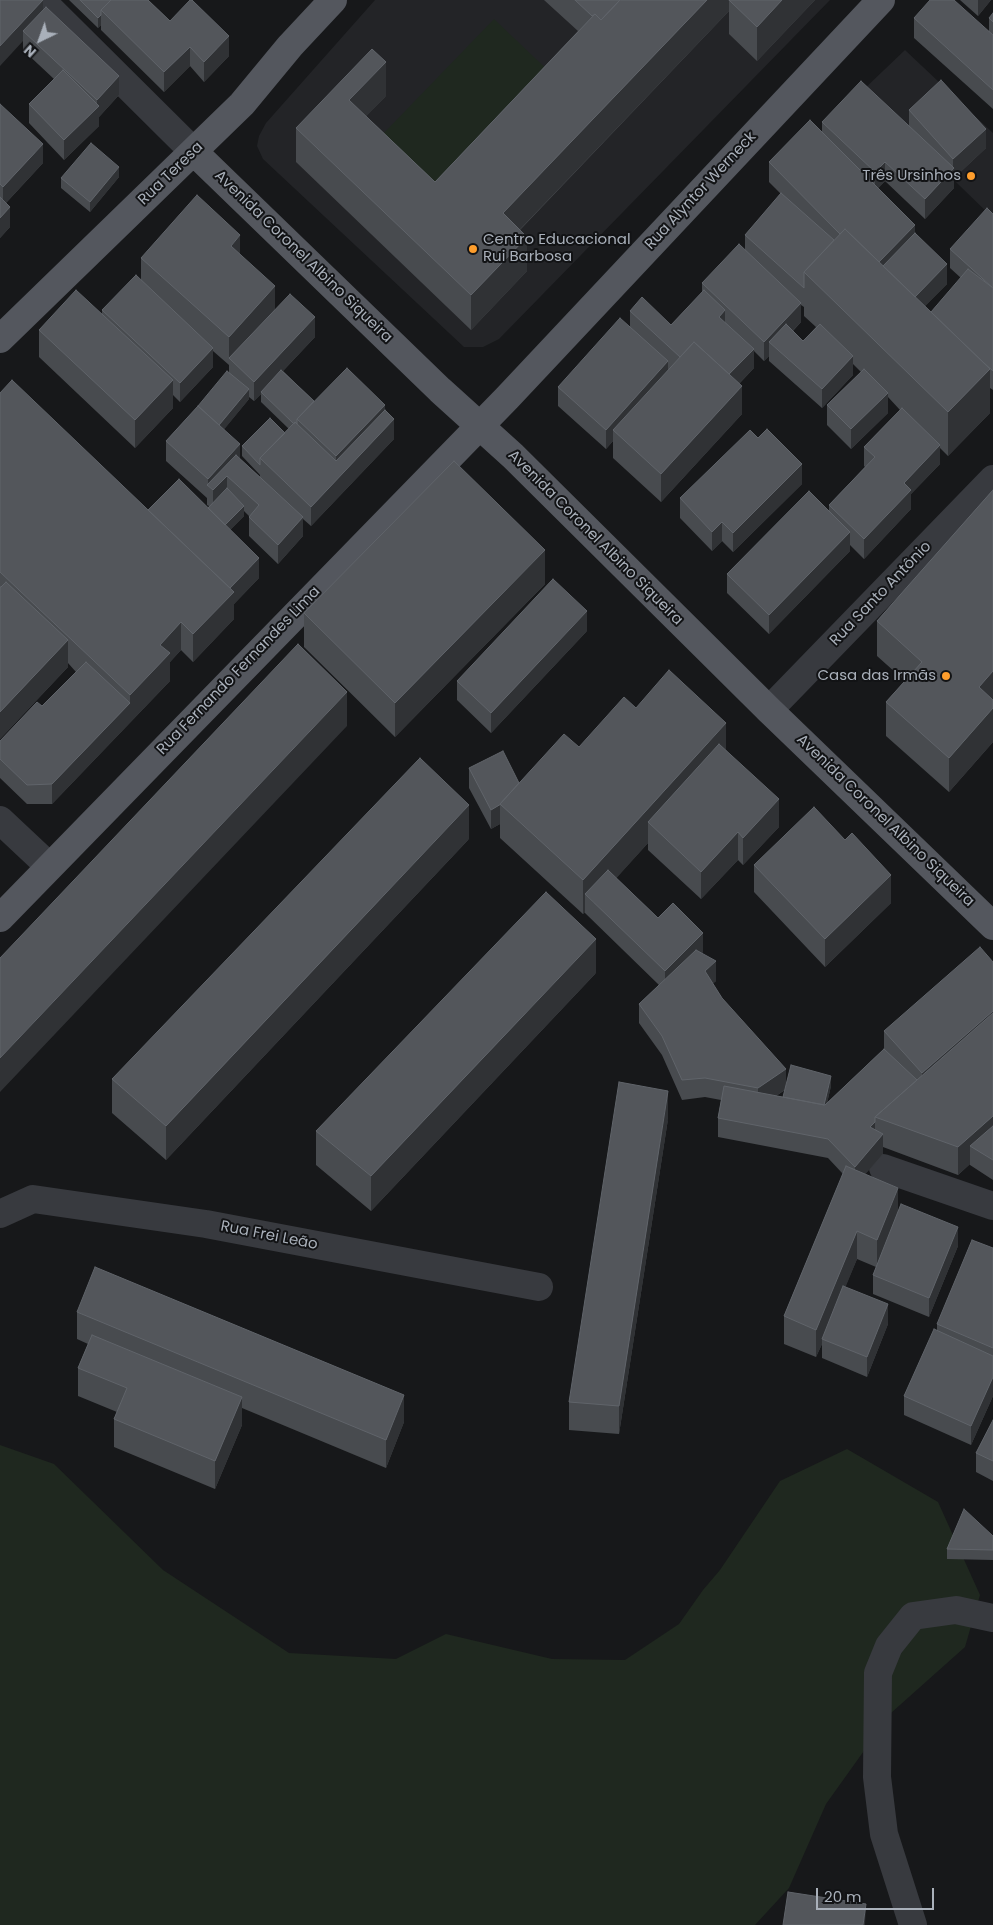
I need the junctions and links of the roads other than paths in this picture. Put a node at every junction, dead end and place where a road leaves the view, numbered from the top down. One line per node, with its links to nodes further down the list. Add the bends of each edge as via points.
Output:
1 (41, 0): 4 (street)
2 (333, 0): 4 (main road, Rua Teresa, via 242,104)
3 (881, 0): 6 (main road, Rua Alyntor Werneck)
4 (194, 152): 5 (main road, Rua Teresa); 6 (main road, Avenida Coronel Albino Siqueira)
5 (0, 339)
6 (479, 425): 8 (main road, Avenida Coronel Albino Siqueira); 10 (main road, Rua Fernando Fernandes Lima)
7 (993, 479): 8 (street, Rua Santo Antônio)
8 (769, 710): 12 (main road, Avenida Coronel Albino Siqueira)
9 (0, 820): 10 (street)
10 (49, 866): 11 (main road, Rua Fernando Fernandes Lima)
11 (0, 918)
12 (993, 926)
13 (883, 1168): 14 (street)
14 (993, 1206)
15 (0, 1214): 16 (street, Rua Frei Leão, via 33,1199 206,1224)
16 (539, 1286)
17 (993, 1618): 18 (street, via 956,1610 913,1616 889,1646 878,1673 877,1777 884,1834)
18 (912, 1925)

